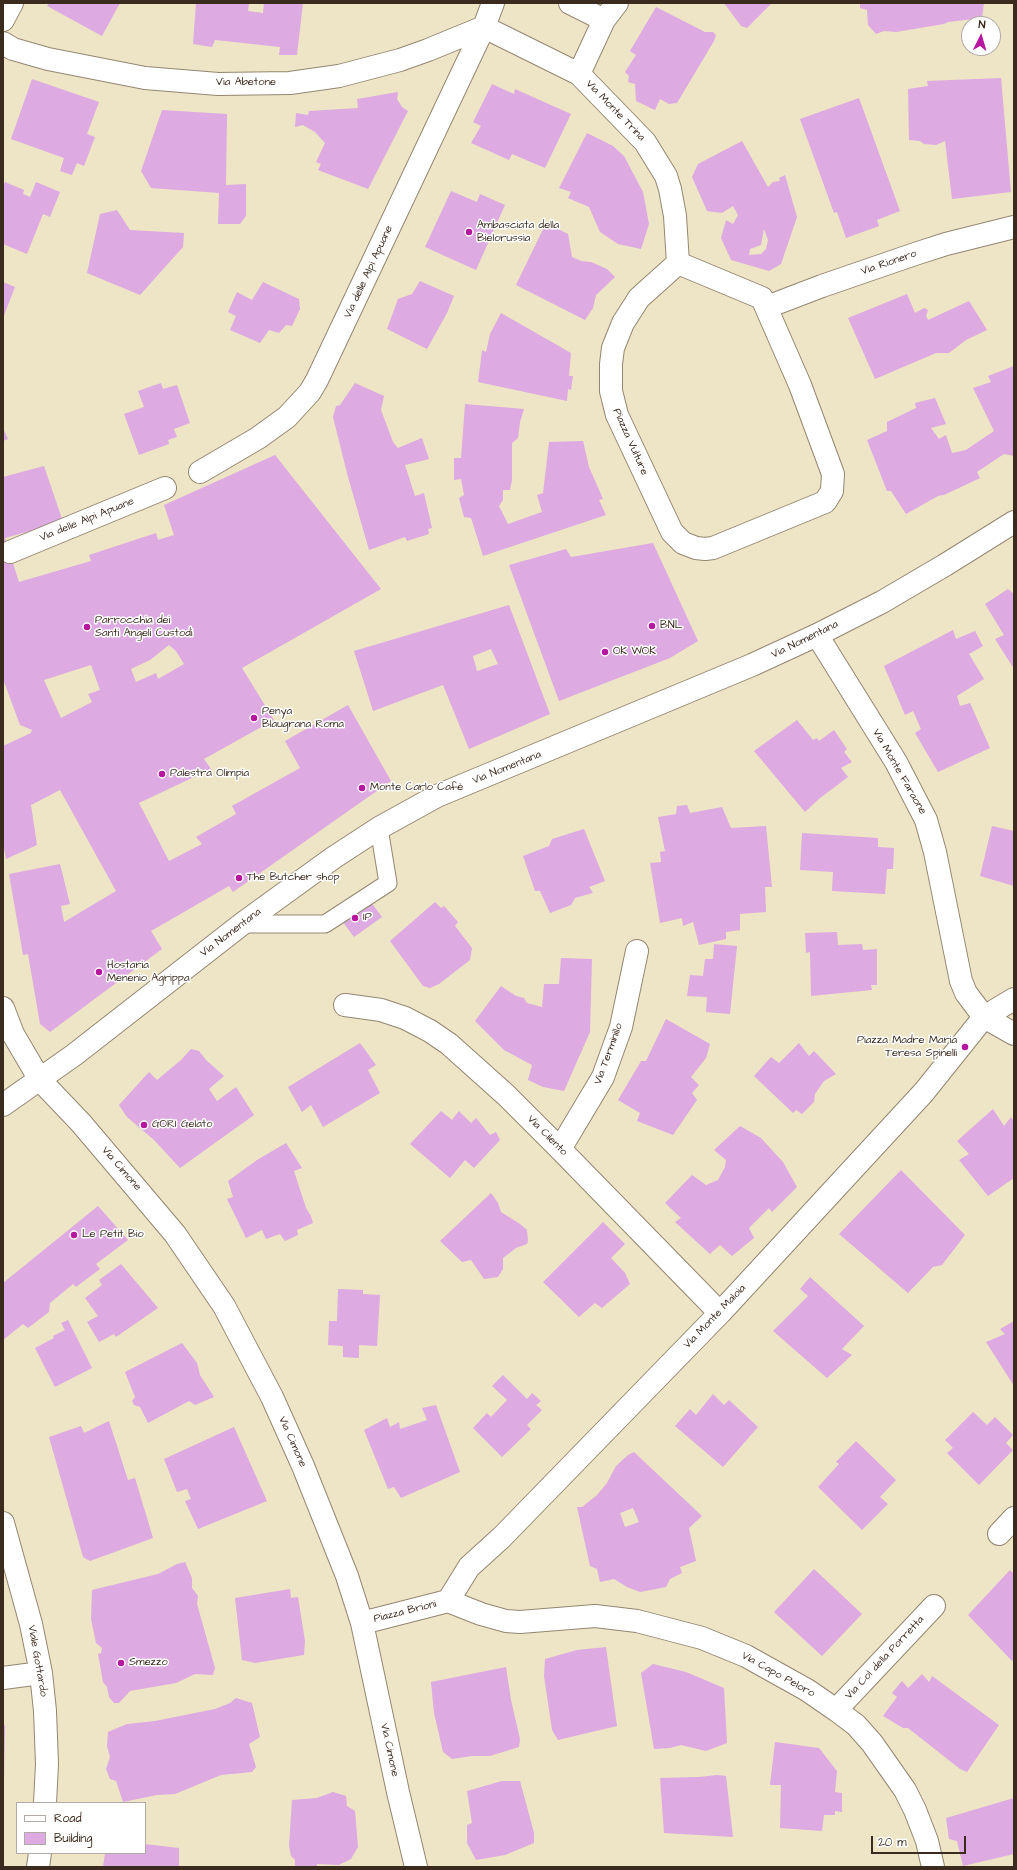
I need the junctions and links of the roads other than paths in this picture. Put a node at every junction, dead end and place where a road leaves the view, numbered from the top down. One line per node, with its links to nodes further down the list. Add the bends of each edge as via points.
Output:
1 (12, 3): 5 (street)
2 (493, 3): 7 (street, Via delle Alpi Apuane)
3 (570, 3): 6 (street)
4 (617, 3): 6 (street)
5 (3, 20)
6 (604, 20): 9 (street)
7 (484, 27): 8 (street, Via Abetone, via 400,60 339,76 290,83 218,84 145,78 48,59 13,49); 9 (street, Via Monte Trina); 13 (street, Via delle Alpi Apuane, via 314,386 278,424 242,449)
8 (3, 43)
9 (579, 74): 11 (street, Via Monte Trina, via 641,137 666,176 673,201)
10 (1014, 227): 12 (street, Via Rionero, via 915,254)
11 (678, 263): 12 (street, Piazza Vulture, via 762,298); 12 (street, Piazza Vulture, via 640,298 626,318 613,348 610,378 617,415 672,532 677,539 689,546 713,548 825,502 832,491 833,474 830,464)
12 (767, 307)
13 (200, 472)
14 (165, 488): 16 (street, Via delle Alpi Apuane)
15 (1014, 522): 17 (street, Via Nomentana, via 888,598)
16 (10, 552)
17 (817, 635): 18 (street, Via Nomentana, via 731,674 437,796); 23 (street, Via Monte Faraone, via 896,762 926,820 961,981 971,1001)
18 (379, 828): 19 (street, Via Nomentana); 19 (lane, via 388,884 324,924)
19 (242, 924): 26 (street, Via Nomentana)
20 (637, 951): 28 (street, Via Terminillo, via 621,1027 603,1077)
21 (1014, 999): 23 (street)
22 (345, 1005): 28 (street, Via Cilento, via 394,1014 440,1037 506,1095)
23 (984, 1017): 25 (street); 29 (street, Via Monte Maloia, via 924,1092)
24 (4, 1019): 26 (street, Via Cimone)
25 (1014, 1034)
26 (40, 1080): 27 (street, Via Nomentana); 37 (street, Via Cimone, via 151,1204 200,1269 224,1306 289,1435 347,1576)
27 (3, 1105)
28 (560, 1148): 29 (street, Via Cilento)
29 (720, 1313): 33 (street, Via Monte Maloia)
30 (1014, 1518): 32 (street)
31 (3, 1523): 38 (street, Viale Gottardo, via 24,1596)
32 (999, 1534)
33 (502, 1537): 34 (street, Piazza Brioni, via 469,1567)
34 (448, 1601): 36 (street, Piazza Brioni, via 506,1621); 37 (street, Piazza Brioni)
35 (934, 1606): 40 (street, Via Col della Porretta)
36 (533, 1621): 40 (street, Via Capo Peloro, via 595,1616 637,1621 681,1632 764,1664)
37 (362, 1623): 44 (street, Via Cimone)
38 (41, 1674): 39 (street); 41 (street, Viale Gottardo, via 47,1764)
39 (3, 1678)
40 (836, 1710): 45 (street, Via Capo Peloro, via 856,1725 872,1743 904,1790 922,1828)
41 (45, 1802)
42 (40, 1854): 43 (street)
43 (38, 1867)
44 (416, 1867)
45 (933, 1867)

